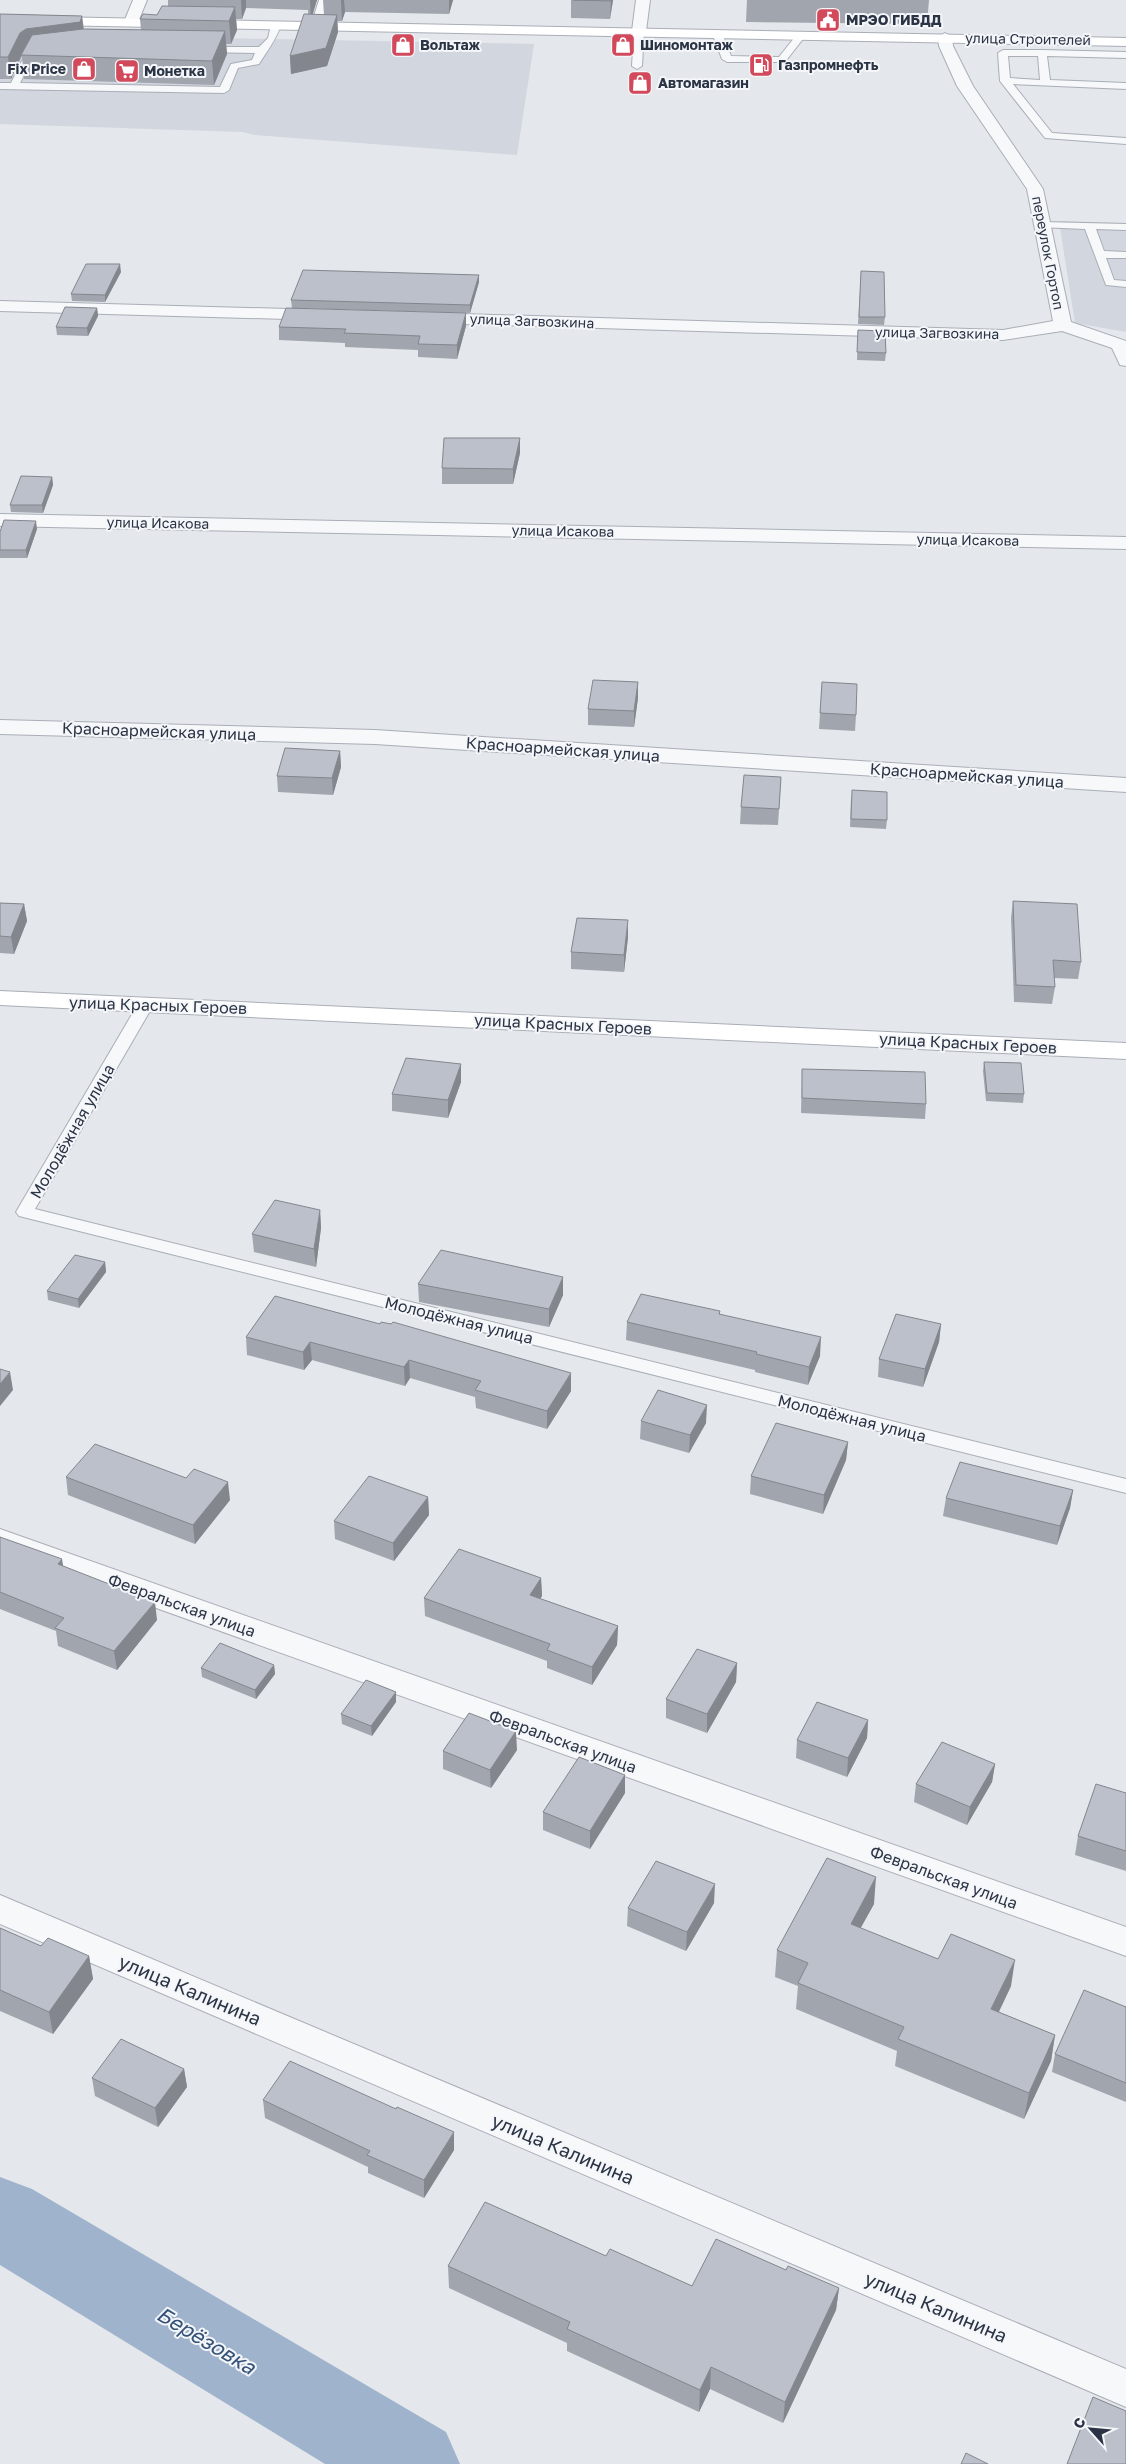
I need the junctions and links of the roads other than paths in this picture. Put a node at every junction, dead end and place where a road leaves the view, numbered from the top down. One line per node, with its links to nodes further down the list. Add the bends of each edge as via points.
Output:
1 (140, 0): 5 (street)
2 (324, 0): 7 (lane)
3 (643, 0): 8 (street)
4 (0, 20): 5 (main road, улица Строителей)
5 (131, 22): 6 (main road, улица Строителей)
6 (276, 25): 7 (main road, улица Строителей); 15 (lane, via 272,40)
7 (316, 25): 8 (main road, улица Строителей)
8 (639, 31): 9 (main road, улица Строителей); 19 (lane)
9 (718, 33): 10 (main road, улица Строителей); 10 (lane, via 727,59 782,60)
10 (801, 35): 11 (main road, улица Строителей)
11 (945, 37): 13 (main road, улица Строителей); 26 (street, переулок Гортоп, via 965,86 1035,189)
12 (1126, 42): 13 (main road, улица Строителей)
13 (1095, 48): 17 (lane); 18 (lane)
14 (194, 49): 15 (lane)
15 (261, 50): 24 (lane, via 256,62 234,66 224,90)
16 (48, 53): 24 (lane, via 29,55)
17 (1042, 54): 20 (lane, via 1003,52); 21 (lane)
18 (1126, 55)
19 (637, 66)
20 (1005, 81): 21 (lane); 25 (lane, via 1049,136)
21 (1045, 83): 23 (lane)
22 (0, 86): 24 (lane)
23 (1126, 86)
24 (14, 87)
25 (1126, 141)
26 (1043, 225): 27 (lane); 35 (street, переулок Гортоп)
27 (1089, 226): 28 (lane); 29 (lane)
28 (1126, 228)
29 (1099, 254): 30 (lane); 31 (lane, via 1110,283)
30 (1126, 255)
31 (1126, 284)
32 (0, 306): 33 (street)
33 (338, 316)
34 (407, 318): 35 (street, улица Загвозкина, via 1003,335)
35 (1063, 325): 36 (street, переулок Гортоп)
36 (1123, 345): 37 (street, переулок Гортоп)
37 (1126, 361)
38 (0, 520): 39 (street, улица Исакова)
39 (1126, 543)
40 (0, 727): 41 (street, Красноармейская улица, via 375,737)
41 (1126, 785)
42 (0, 998): 43 (main road, улица Красных Героев)
43 (146, 1004): 44 (main road, улица Красных Героев); 45 (lane, Молодёжная улица, via 25,1212)
44 (1126, 1051)
45 (1126, 1486)
46 (0, 1540): 48 (street, Февральская улица)
47 (0, 1909): 49 (street, улица Калинина)
48 (1126, 1942)
49 (1126, 2388)

